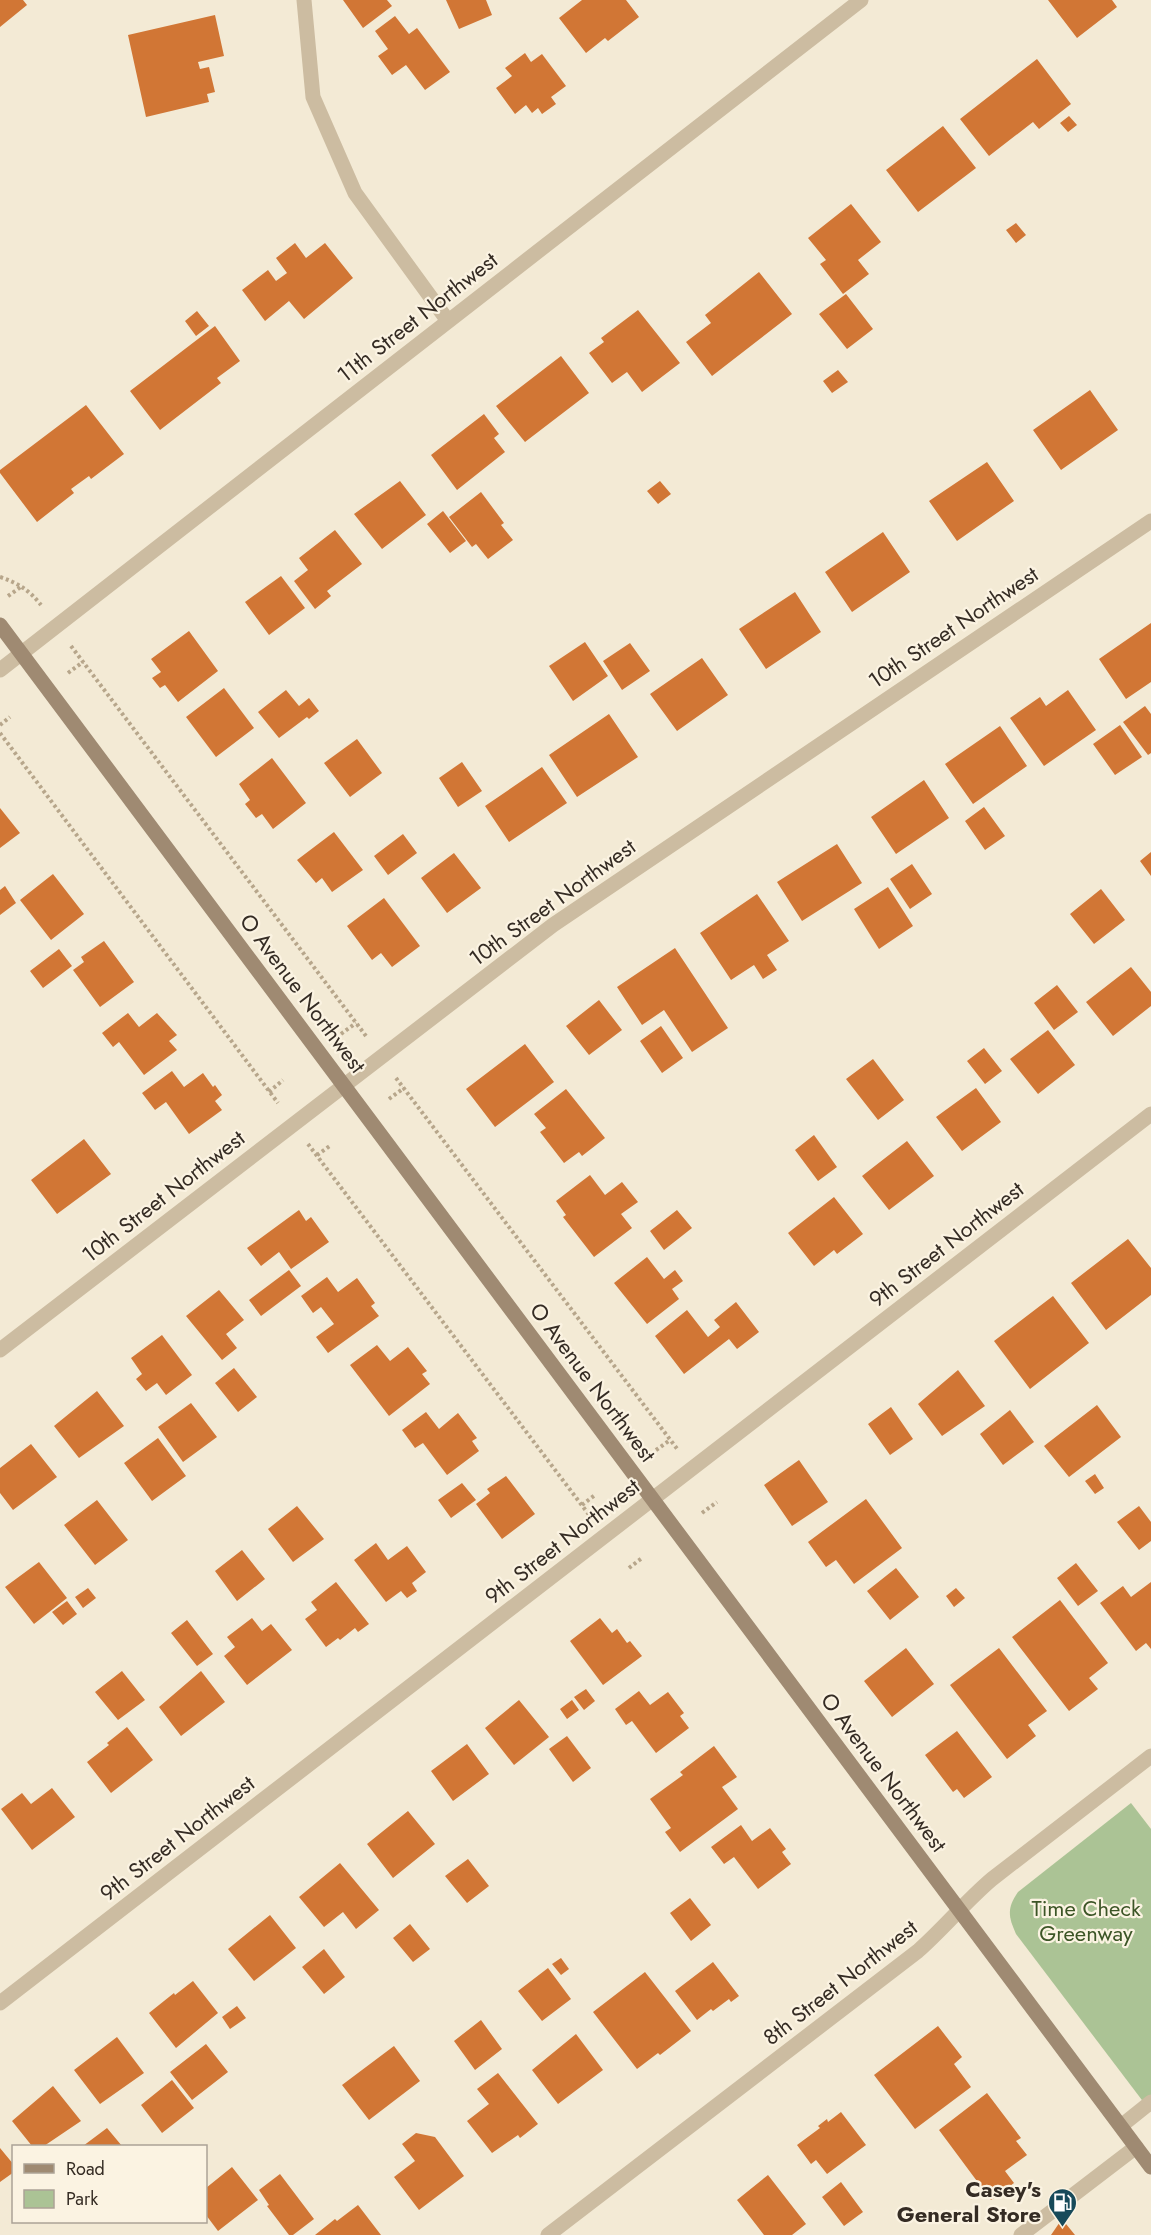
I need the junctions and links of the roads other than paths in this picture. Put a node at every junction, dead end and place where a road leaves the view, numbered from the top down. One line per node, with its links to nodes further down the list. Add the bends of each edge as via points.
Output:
1 (304, 0): 3 (street, via 313,98 350,182)
2 (861, 0): 3 (street, 11th Street Northwest)
3 (448, 321): 6 (street, 11th Street Northwest)
4 (1151, 521): 8 (street, 10th Street Northwest, via 553,925)
5 (0, 625): 6 (street, O Avenue Northwest)
6 (21, 654): 7 (street, 11th Street Northwest); 8 (street, O Avenue Northwest)
7 (0, 670)
8 (344, 1086): 10 (street, 10th Street Northwest); 11 (street, O Avenue Northwest)
9 (1151, 1114): 11 (street, 9th Street Northwest)
10 (0, 1350)
11 (653, 1500): 13 (street, O Avenue Northwest); 14 (street, 9th Street Northwest)
12 (1151, 1756): 13 (street, 8th Street Northwest, via 992,1879)
13 (959, 1910): 16 (street, O Avenue Northwest); 19 (street, 8th Street Northwest, via 918,1951)
14 (0, 2003)
15 (1151, 2102): 16 (street)
16 (1120, 2126): 17 (street, O Avenue Northwest)
17 (1136, 2147): 18 (street, O Avenue Northwest); 20 (street)
18 (1151, 2167)
19 (548, 2235)
20 (1021, 2235)

